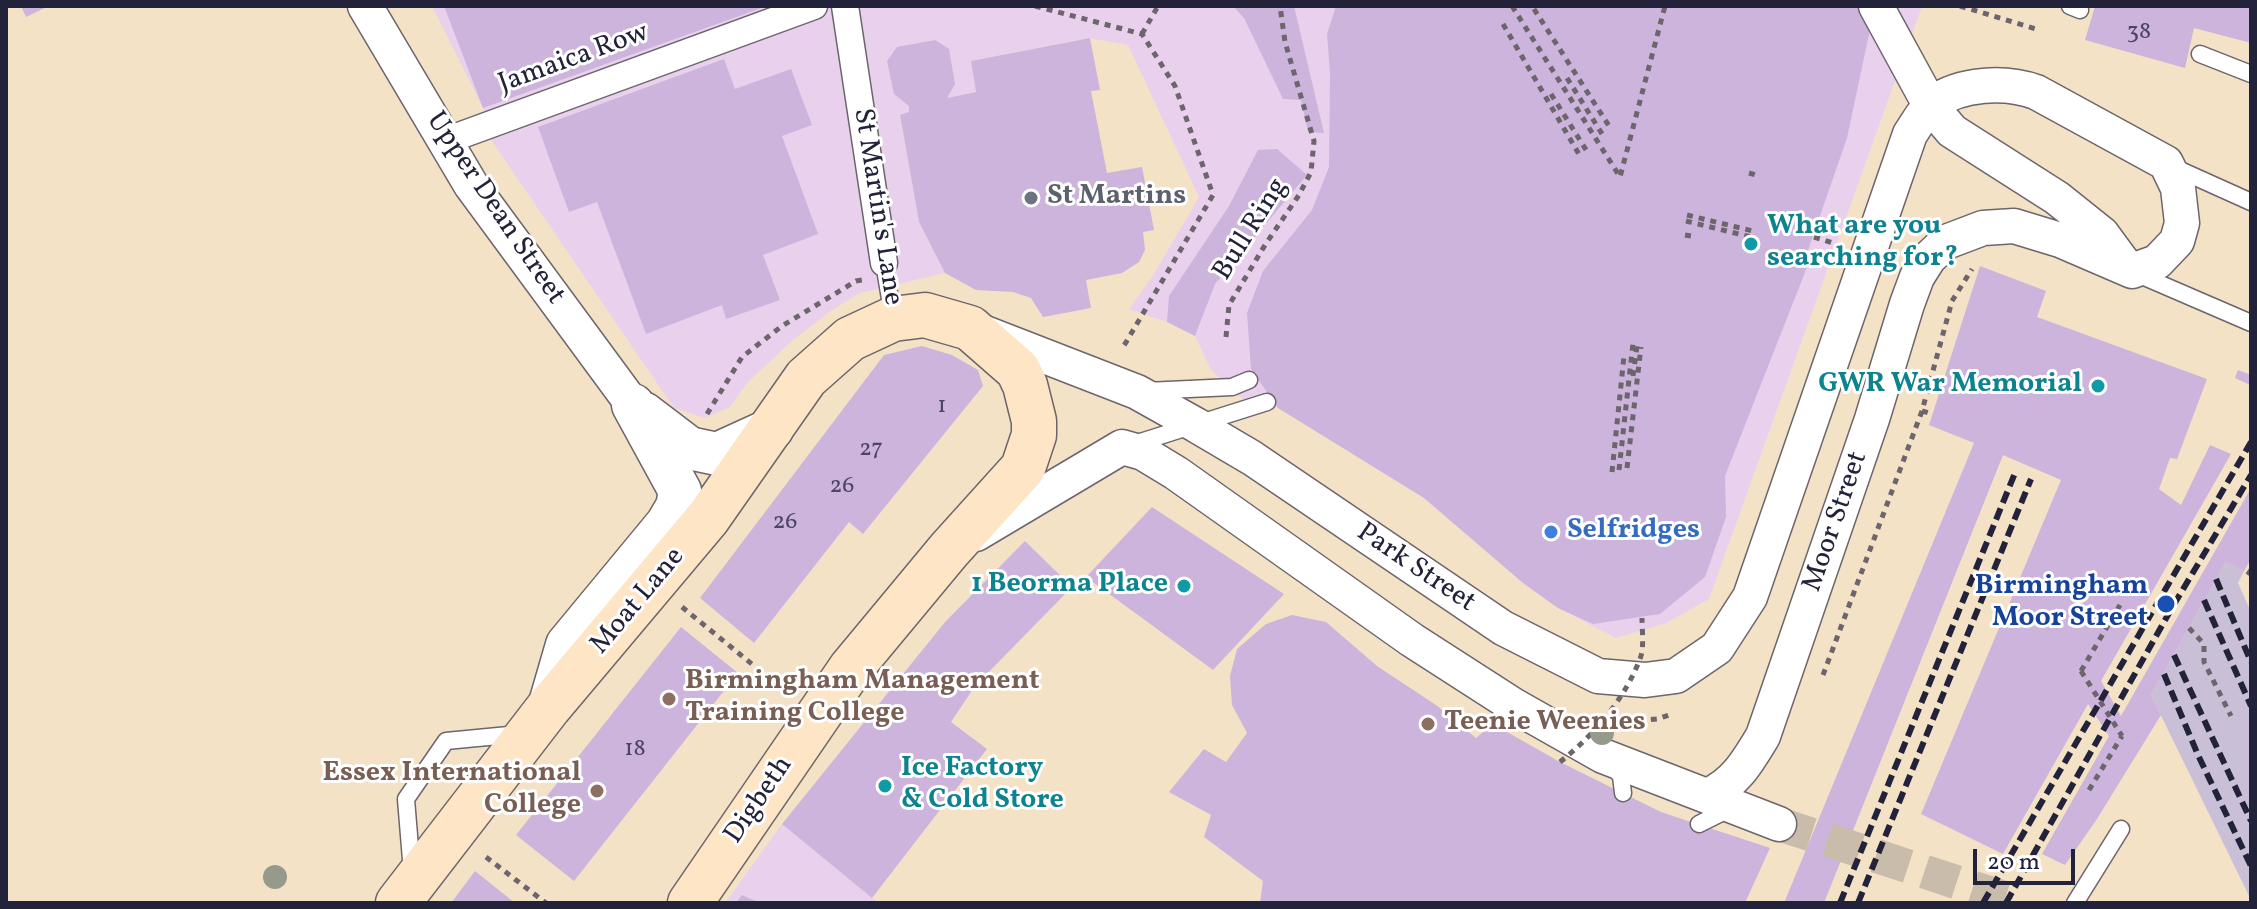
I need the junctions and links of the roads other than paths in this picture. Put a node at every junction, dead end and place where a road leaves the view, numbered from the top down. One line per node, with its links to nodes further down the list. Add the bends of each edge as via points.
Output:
1 (365, 6): 8 (street, Upper Dean Street)
2 (814, 6): 8 (street, Jamaica Row)
3 (1876, 6): 7 (street)
4 (846, 12): 11 (street, St Martin's Lane)
5 (2200, 54): 6 (lane)
6 (2251, 74)
7 (1930, 105): 9 (street, via 1957,90 2016,85); 12 (street, via 1952,131 2032,181 2102,234); 24 (street, Moor Street, via 1910,134 1750,597)
8 (445, 141): 19 (street, Upper Dean Street, via 471,185)
9 (2166, 163): 10 (lane); 12 (street, via 2178,188 2182,223 2177,241 2157,262)
10 (2251, 202)
11 (884, 263): 13 (lane, St Martin's Lane)
12 (2130, 270): 14 (lane); 28 (street, Moor Street, via 2014,226 1983,228 1946,242 1929,258 1917,277 1763,736 1736,776)
13 (893, 319): 15 (main road, St Martin's Lane, via 925,315); 21 (main road, Moat Lane, via 850,339 806,378)
14 (2251, 323)
15 (970, 328): 17 (street, St Martin's Lane); 23 (main road, St Martin's Lane, via 1018,370 1034,435 1023,468)
16 (1249, 380): 17 (lane, via 1232,387)
17 (1137, 392): 20 (street, St Martin's Lane)
18 (1267, 402): 20 (lane)
19 (633, 405): 21 (street, via 689,448 704,452 717,454); 25 (street, via 680,491 677,507 567,645)
20 (1196, 425): 22 (lane); 24 (street, Park Street, via 1503,628 1598,676 1676,676)
21 (772, 429): 25 (main road, Moat Lane, via 690,541)
22 (1122, 447): 23 (street); 26 (street, Park Street, via 1176,473)
23 (949, 550): 32 (main road, Digbeth, via 851,668)
24 (1717, 648)
25 (539, 720): 31 (main road, Moat Lane); 31 (lane, via 446,741 406,799)
26 (1584, 755): 27 (lane, via 1621,776); 28 (street, Park Street)
27 (1623, 793)
28 (1704, 803): 29 (street, Park Street)
29 (1779, 824)
30 (2121, 829): 33 (lane)
31 (406, 892)
32 (690, 903)
33 (2075, 903)

